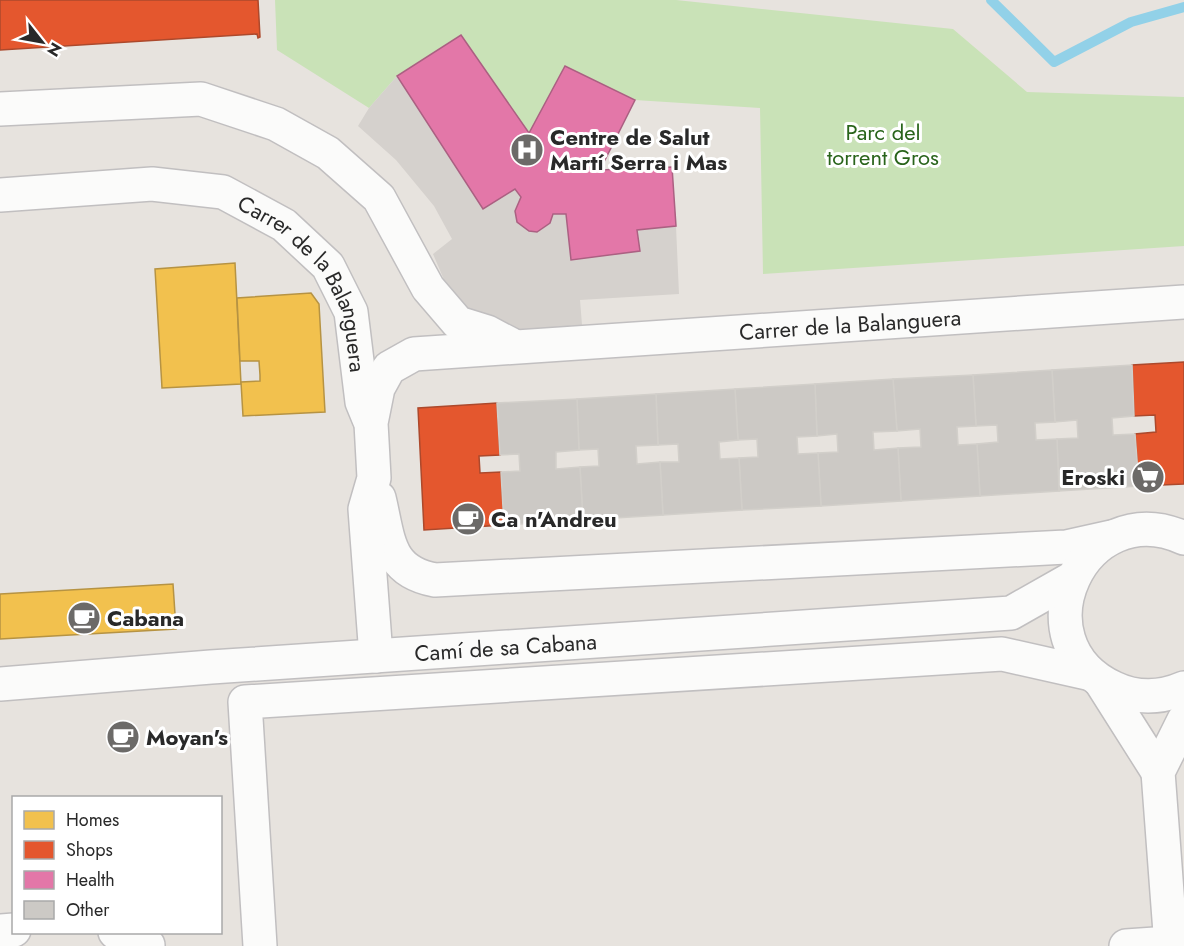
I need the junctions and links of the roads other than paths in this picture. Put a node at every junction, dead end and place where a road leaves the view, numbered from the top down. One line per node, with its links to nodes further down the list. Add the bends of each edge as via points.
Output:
1 (0, 109): 4 (street, via 201,99 276,123 328,153 379,198 428,288 458,322)
2 (0, 195): 5 (street, Carrer de la Balanguera, via 152,184 223,192 284,225 328,266 351,312 362,402)
3 (1184, 302): 4 (street, Carrer de la Balanguera)
4 (517, 348): 5 (street, Carrer de la Balanguera, via 414,354 389,368 378,388)
5 (371, 423): 6 (street)
6 (374, 478): 8 (street, via 394,557 415,577 435,580 1066,547); 12 (street, via 365,509)
7 (1179, 534): 8 (street, via 1141,529)
8 (1111, 537): 9 (street, via 1087,555)
9 (1071, 579): 10 (street); 11 (street, via 1064,608)
10 (1011, 613): 11 (street); 12 (street, Camí de sa Cabana)
11 (1067, 635): 13 (street, via 1080,662)
12 (376, 656): 14 (street, Camí de sa Cabana)
13 (1096, 678): 15 (street, via 1127,694 1154,697); 17 (street); 21 (street, via 1002,654 245,702)
14 (0, 684)
15 (1184, 688)
16 (1184, 720): 17 (street)
17 (1158, 772): 19 (street)
18 (118, 934): 20 (street)
19 (1175, 944): 22 (street)
20 (148, 945)
21 (260, 946)
22 (1126, 946)

